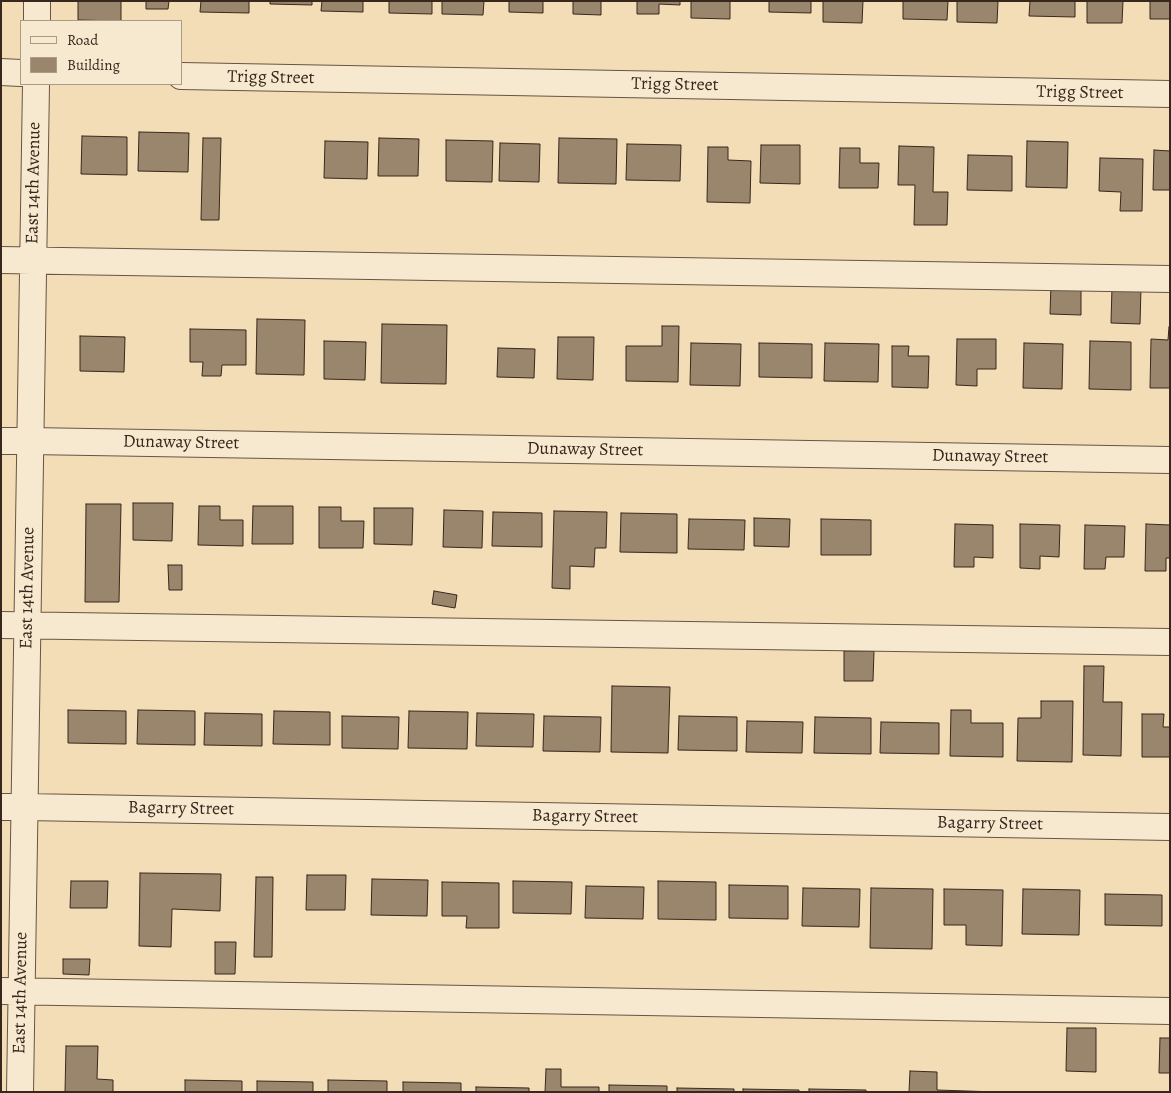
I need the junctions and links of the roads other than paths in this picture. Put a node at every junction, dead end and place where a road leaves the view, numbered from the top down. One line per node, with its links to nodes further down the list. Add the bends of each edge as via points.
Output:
1 (37, 1): 2 (street)
2 (37, 20)
3 (1, 72): 4 (street)
4 (20, 73)
5 (182, 76): 7 (street, Trigg Street)
6 (36, 85): 9 (street, East 14th Avenue)
7 (1170, 94)
8 (1, 260): 9 (street)
9 (33, 260): 10 (street); 12 (street, East 14th Avenue)
10 (1170, 279)
11 (1, 441): 12 (street, Dunaway Street)
12 (30, 441): 13 (street, Dunaway Street); 15 (street, East 14th Avenue)
13 (1170, 460)
14 (1, 625): 15 (street)
15 (27, 625): 16 (street); 17 (street, East 14th Avenue)
16 (1170, 642)
17 (12, 807): 18 (street, Bagarry Street); 19 (street, East 14th Avenue)
18 (1170, 827)
19 (11, 991): 20 (street); 21 (street, East 14th Avenue)
20 (1170, 1011)
21 (20, 1092)

